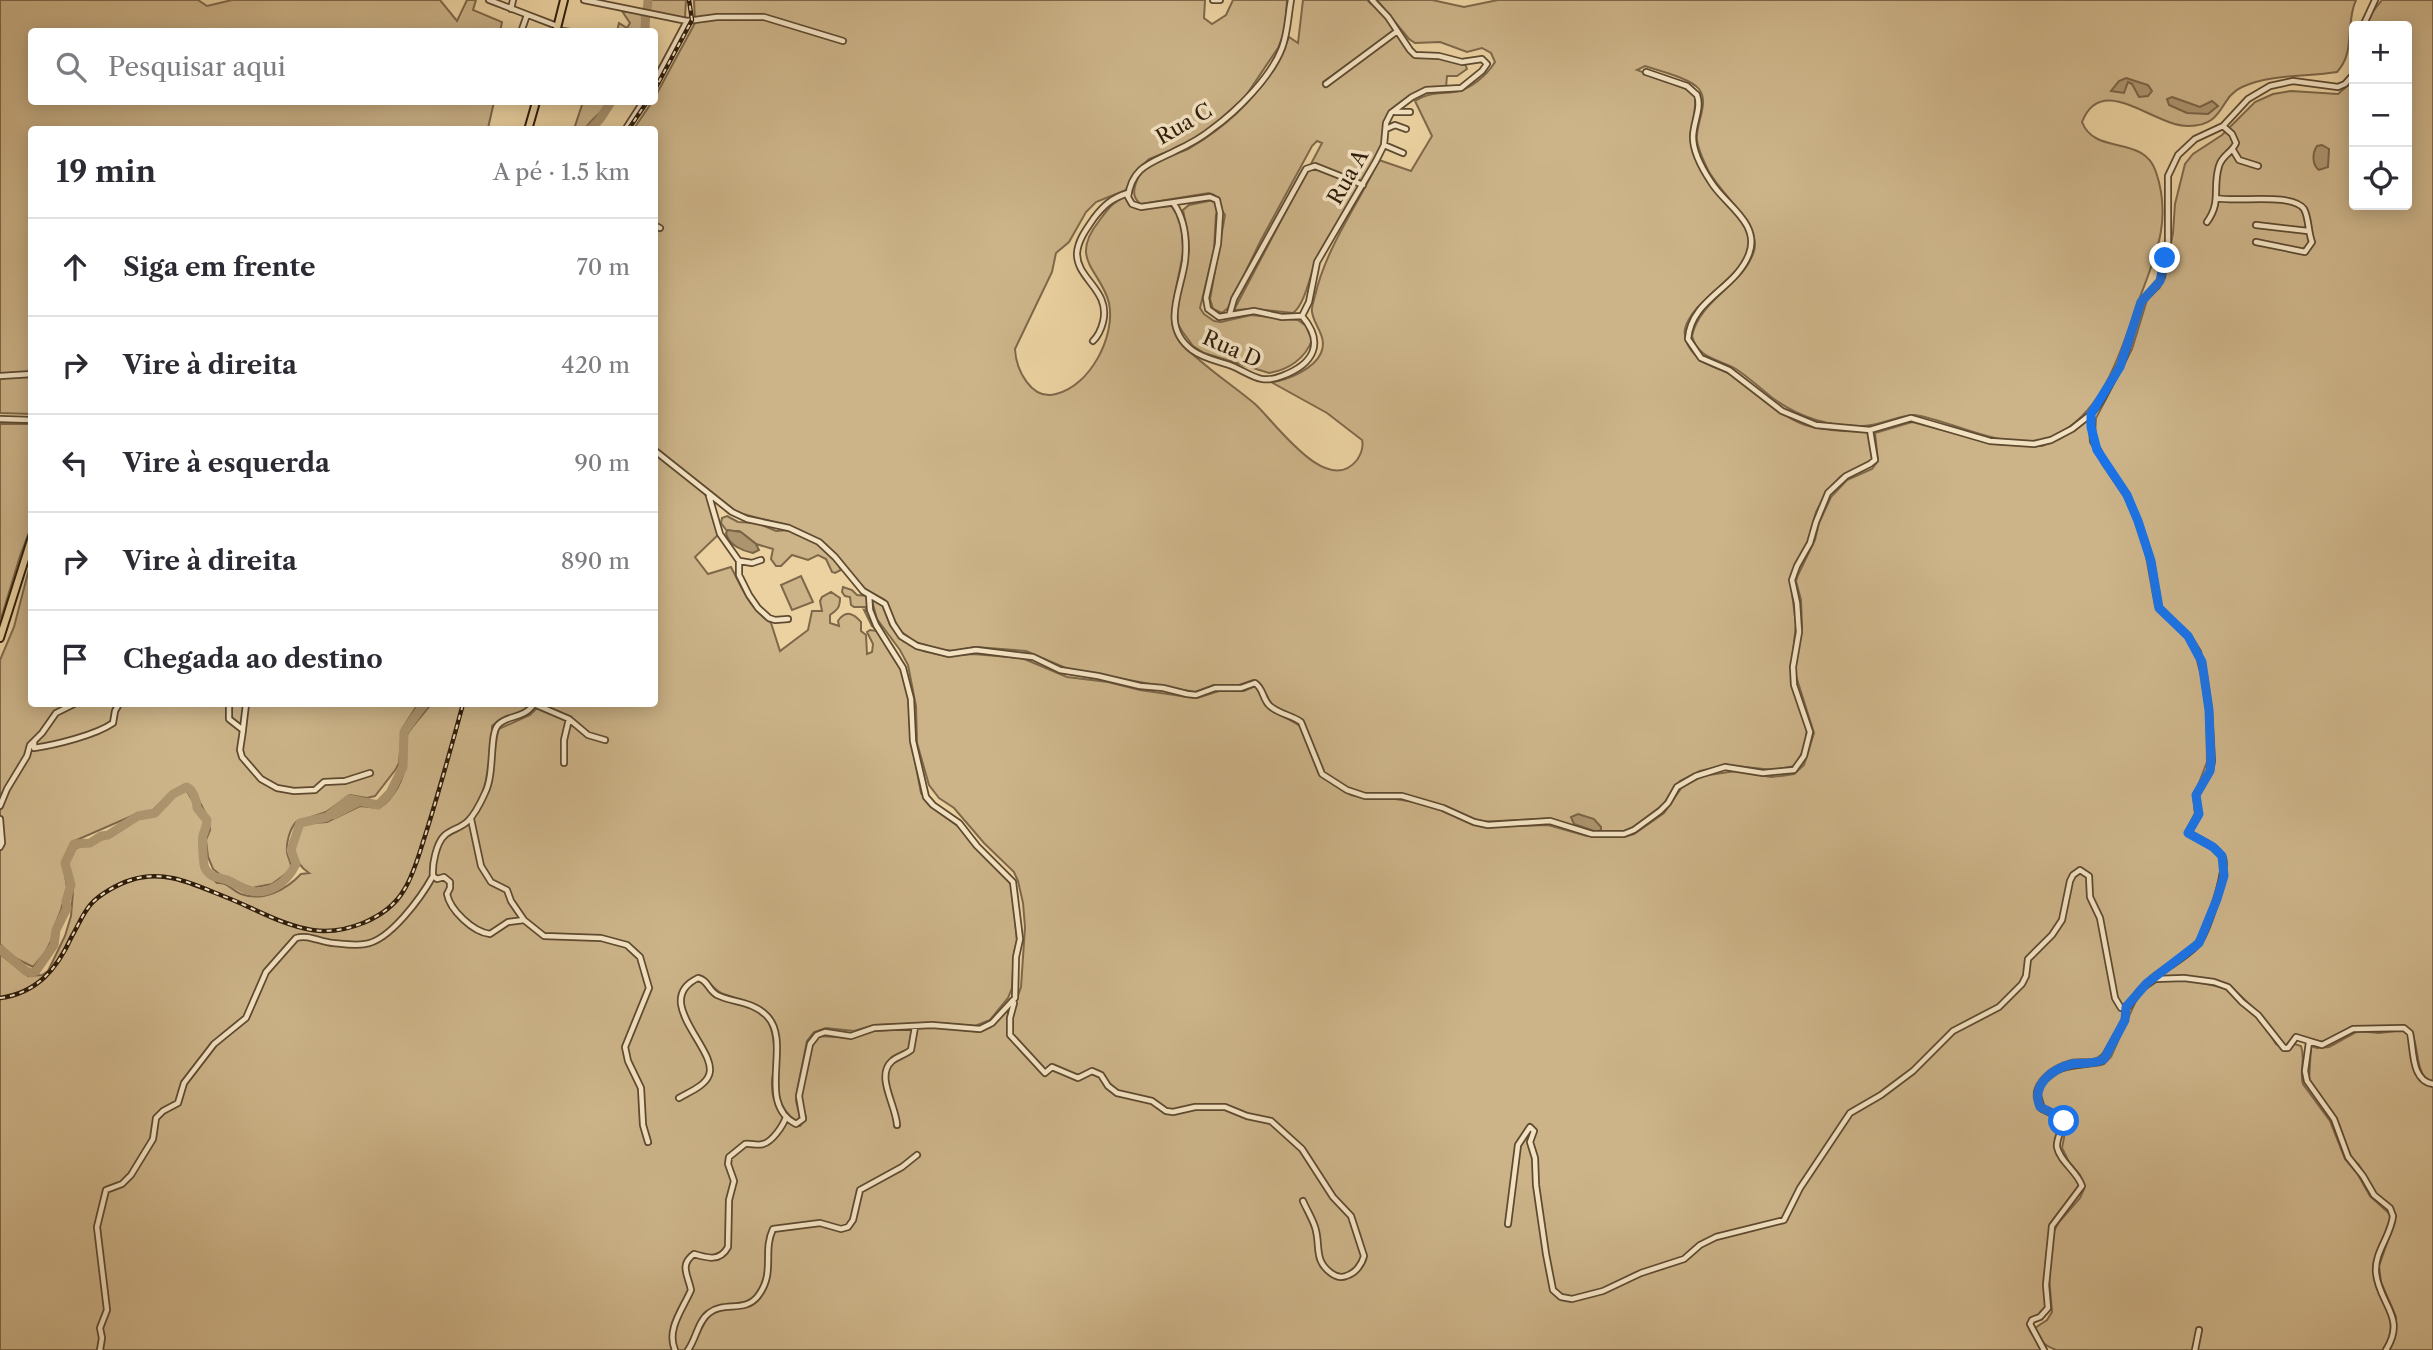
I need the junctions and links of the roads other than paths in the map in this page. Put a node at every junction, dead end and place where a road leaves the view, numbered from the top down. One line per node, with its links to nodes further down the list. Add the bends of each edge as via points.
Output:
1 (489, 0): 10 (street)
2 (513, 0): 10 (street)
3 (564, 0): 16 (main road)
4 (584, 0): 12 (street)
5 (1213, 0): 6 (street)
6 (1220, 0)
7 (1291, 0): 37 (street, Rua C, via 1282,49 1248,97 1213,129 1146,165)
8 (1372, 0): 17 (street)
9 (2375, 0): 13 (street)
10 (511, 9): 11 (street)
11 (527, 15): 14 (street); 15 (street)
12 (687, 21): 18 (street, via 754,15); 20 (street)
13 (2365, 21)
14 (522, 28)
15 (554, 28)
16 (556, 28)
17 (1396, 32): 22 (street); 25 (street, via 1415,55 1487,63 1461,88 1426,90)
18 (843, 41)
19 (1646, 72): 52 (street, via 1686,86 1697,95 1695,149 1712,184 1737,211 1751,238 1743,265 1698,310 1688,331 1691,346 1701,358 1729,370 1791,415 1816,425)
20 (658, 75)
21 (2349, 80): 29 (street, via 2338,87 2293,81 2270,86 2248,99)
22 (1326, 84)
23 (535, 105): 27 (main road)
24 (641, 105): 28 (street)
25 (1391, 113): 26 (street); 30 (street, Rua A)
26 (1410, 113)
27 (529, 126)
28 (628, 126)
29 (2223, 126): 33 (street, via 2234,138); 49 (street, via 2195,139 2172,164 2166,190 2168,242 2162,276 2141,302 2124,358)
30 (1386, 129): 31 (street, via 1395,125); 32 (street, Rua A)
31 (1406, 129)
32 (1384, 145): 34 (street); 36 (street, Rua A)
33 (2233, 150): 35 (street, via 2239,160); 38 (street, via 2220,162)
34 (1403, 153)
35 (2258, 166)
36 (1363, 185): 44 (street, via 1315,166 1306,169); 45 (street, Rua A, via 1317,262)
37 (1128, 193): 39 (street, via 1135,206); 46 (street, via 1101,210 1085,231 1077,253 1104,307 1101,330)
38 (2216, 198): 40 (street, via 2216,209); 42 (street, via 2267,198 2298,204 2305,212)
39 (1174, 204): 44 (street, Rua D, via 1210,197 1217,200 1218,244 1206,304 1214,315); 45 (street, Rua D, via 1186,241 1173,311 1179,334 1188,346 1201,356 1271,380 1305,362 1313,351 1315,336)
40 (2207, 222)
41 (2256, 225): 42 (street)
42 (2308, 231): 43 (street, via 2311,245 2305,252)
43 (2256, 242)
44 (1230, 313): 45 (street, Rua D)
45 (1302, 316)
46 (1093, 341)
47 (28, 374): 48 (street)
48 (0, 376)
49 (2091, 414): 52 (street, via 2061,436 2034,444 1990,440 1911,418); 79 (street, via 2094,441 2138,521 2159,608 2198,652 2209,710 2211,761 2196,795 2199,814 2188,833 2213,847 2225,867 2199,943)
50 (0, 419): 51 (street)
51 (28, 419)
52 (1870, 430): 58 (street, via 1875,460 1846,476 1828,493 1792,580 1799,632 1794,685 1810,732 1801,763 1782,772 1725,767 1696,776 1677,788 1660,811 1624,834 1592,834 1550,821 1481,824 1402,796 1354,793 1322,774 1301,722 1266,703 1255,683 1196,695 1060,670 1021,654 935,652 905,640 885,604)
53 (658, 453): 54 (street)
54 (706, 492): 57 (street, via 720,534); 58 (street, via 742,517 789,528 819,542)
55 (28, 547): 60 (main road)
56 (761, 560): 57 (street)
57 (739, 561): 59 (street, via 739,575 758,608 775,620)
58 (869, 594): 80 (street, via 876,625 903,668 926,797 960,823 1013,882 1020,939)
59 (788, 619)
60 (0, 638)
61 (68, 707): 70 (street, via 56,713)
62 (117, 707): 70 (street, via 113,723 90,735 45,747 34,748)
63 (229, 707): 68 (street, via 229,719)
64 (246, 707): 68 (street)
65 (531, 707): 75 (street, via 496,727 490,782)
66 (541, 707): 67 (street)
67 (569, 719): 69 (street, via 588,735); 71 (street)
68 (243, 730): 72 (street, via 242,757 261,779 277,788 315,790 324,782)
69 (605, 740)
70 (33, 741): 73 (street)
71 (564, 763)
72 (370, 773)
73 (0, 806)
74 (0, 818): 76 (street)
75 (470, 818): 77 (street, via 443,838); 78 (street, via 481,866 491,881 507,890)
76 (0, 846)
77 (433, 876): 78 (street, via 450,882 448,900 481,933 490,934 504,924); 93 (street, via 408,912 370,943 296,938 266,972 246,1018 220,1038 184,1083 178,1103 156,1118 153,1139 131,1175 106,1190 97,1227 107,1306)
78 (524, 920): 88 (street, via 544,936 601,938 627,944 640,957 649,988 625,1047 641,1088)
79 (2147, 983): 81 (street); 83 (street, via 2184,978 2224,985 2258,1014 2284,1048 2296,1037)
80 (1015, 998): 82 (street, via 983,1029); 90 (street, via 1010,1035 1045,1073 1052,1067 1078,1078 1096,1072 1117,1093 1152,1101 1166,1111 1225,1107 1275,1124 1302,1149 1354,1221 1364,1255 1352,1273 1334,1275 1322,1265 1314,1225)
81 (2126, 1007): 91 (street, via 2121,1008 2115,998 2089,876 2077,872 2070,881 2062,920 2028,959 2022,984 1999,1007 1952,1031 1913,1071 1850,1113 1784,1220 1716,1237 1684,1259 1603,1291 1572,1299 1561,1297 1553,1290 1546,1254 1530,1127 1516,1153); 96 (street, via 2125,1020 2104,1059 2069,1065 2037,1092 2042,1109 2063,1119 2058,1149 2081,1186 2052,1226 2048,1308 2030,1324)
82 (915, 1027): 86 (street, via 817,1035 810,1044 799,1096 803,1119 796,1124); 87 (street, via 911,1050 893,1060 884,1078)
83 (2309, 1042): 84 (street, via 2322,1045 2357,1028 2406,1029 2418,1074); 98 (street, via 2307,1081 2334,1119 2348,1157 2393,1216 2376,1266 2378,1283 2395,1320)
84 (2433, 1084)
85 (679, 1098): 86 (street, via 709,1075 710,1063 686,1022 682,1004 687,985 701,978 717,995 752,1006 769,1018 777,1056 774,1089)
86 (786, 1117): 94 (street, via 767,1142 745,1144 729,1157 734,1181 727,1247 716,1257 694,1254 687,1261 685,1273 691,1290 675,1325)
87 (897, 1125)
88 (648, 1142)
89 (917, 1155): 95 (street, via 860,1190 848,1227 820,1223 773,1229 767,1247 766,1281 759,1295 746,1305 709,1313)
90 (1303, 1201)
91 (1508, 1224)
92 (2199, 1330): 97 (street)
93 (100, 1350)
94 (676, 1350)
95 (688, 1350)
96 (2044, 1350)
97 (2195, 1350)
98 (2386, 1350)

